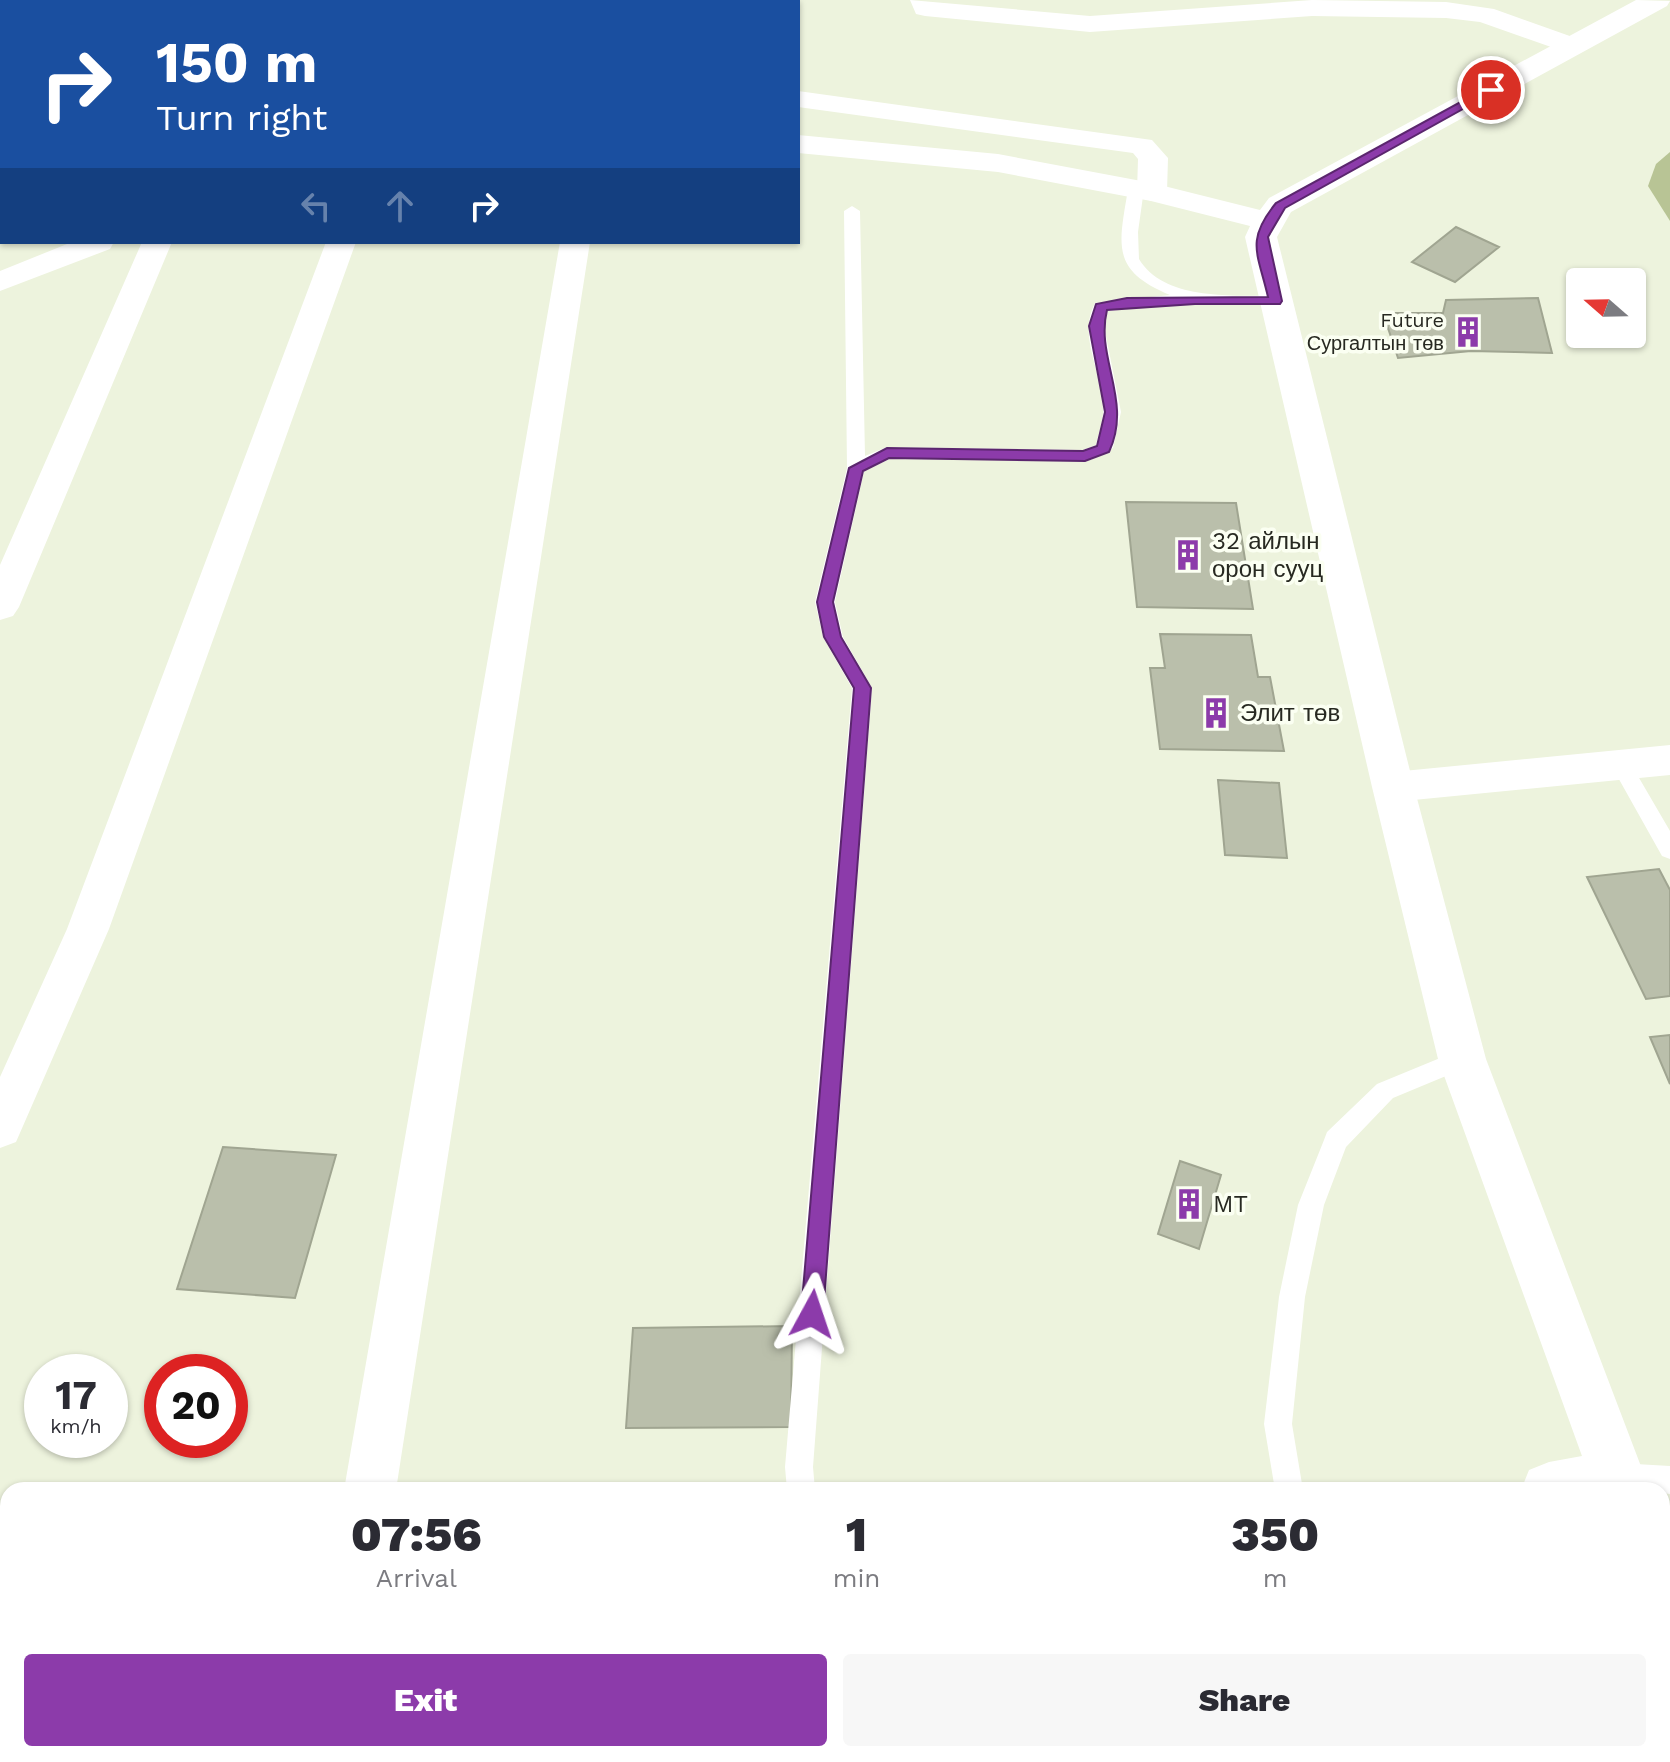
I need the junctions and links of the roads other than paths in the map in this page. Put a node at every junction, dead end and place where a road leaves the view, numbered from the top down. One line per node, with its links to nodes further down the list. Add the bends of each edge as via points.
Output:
1 (923, 0): 5 (street, via 925,8)
2 (1657, 0): 6 (street)
3 (1446, 5): 4 (street); 6 (street)
4 (1244, 6): 5 (street)
5 (1087, 12)
6 (1571, 46): 11 (street, via 1280,205)
7 (800, 99): 9 (street, via 1142,146 1153,158)
8 (800, 144): 9 (street, via 998,163)
9 (1144, 190): 11 (street); 17 (lane, via 1129,237 1130,264 1139,274)
10 (852, 211): 19 (lane)
11 (1268, 221): 18 (street, via 1261,237)
12 (94, 244): 16 (street)
13 (156, 244): 20 (street)
14 (340, 244): 26 (street, via 88,929)
15 (575, 244): 27 (street)
16 (0, 282)
17 (1195, 300): 18 (lane); 19 (lane, via 1101,307 1096,326 1112,412 1104,448 1085,456 887,453)
18 (1276, 301): 23 (street)
19 (856, 468): 28 (lane, via 825,602 833,637 862,688)
20 (0, 607)
21 (1670, 760): 22 (street)
22 (1621, 765): 23 (street); 24 (lane)
23 (1393, 787): 25 (street)
24 (1670, 850)
25 (1462, 1059): 29 (lane, via 1385,1091 1336,1140 1311,1205 1292,1297 1278,1424); 30 (street)
26 (0, 1128)
27 (371, 1482)
28 (800, 1482)
29 (1288, 1482)
30 (1637, 1482)

